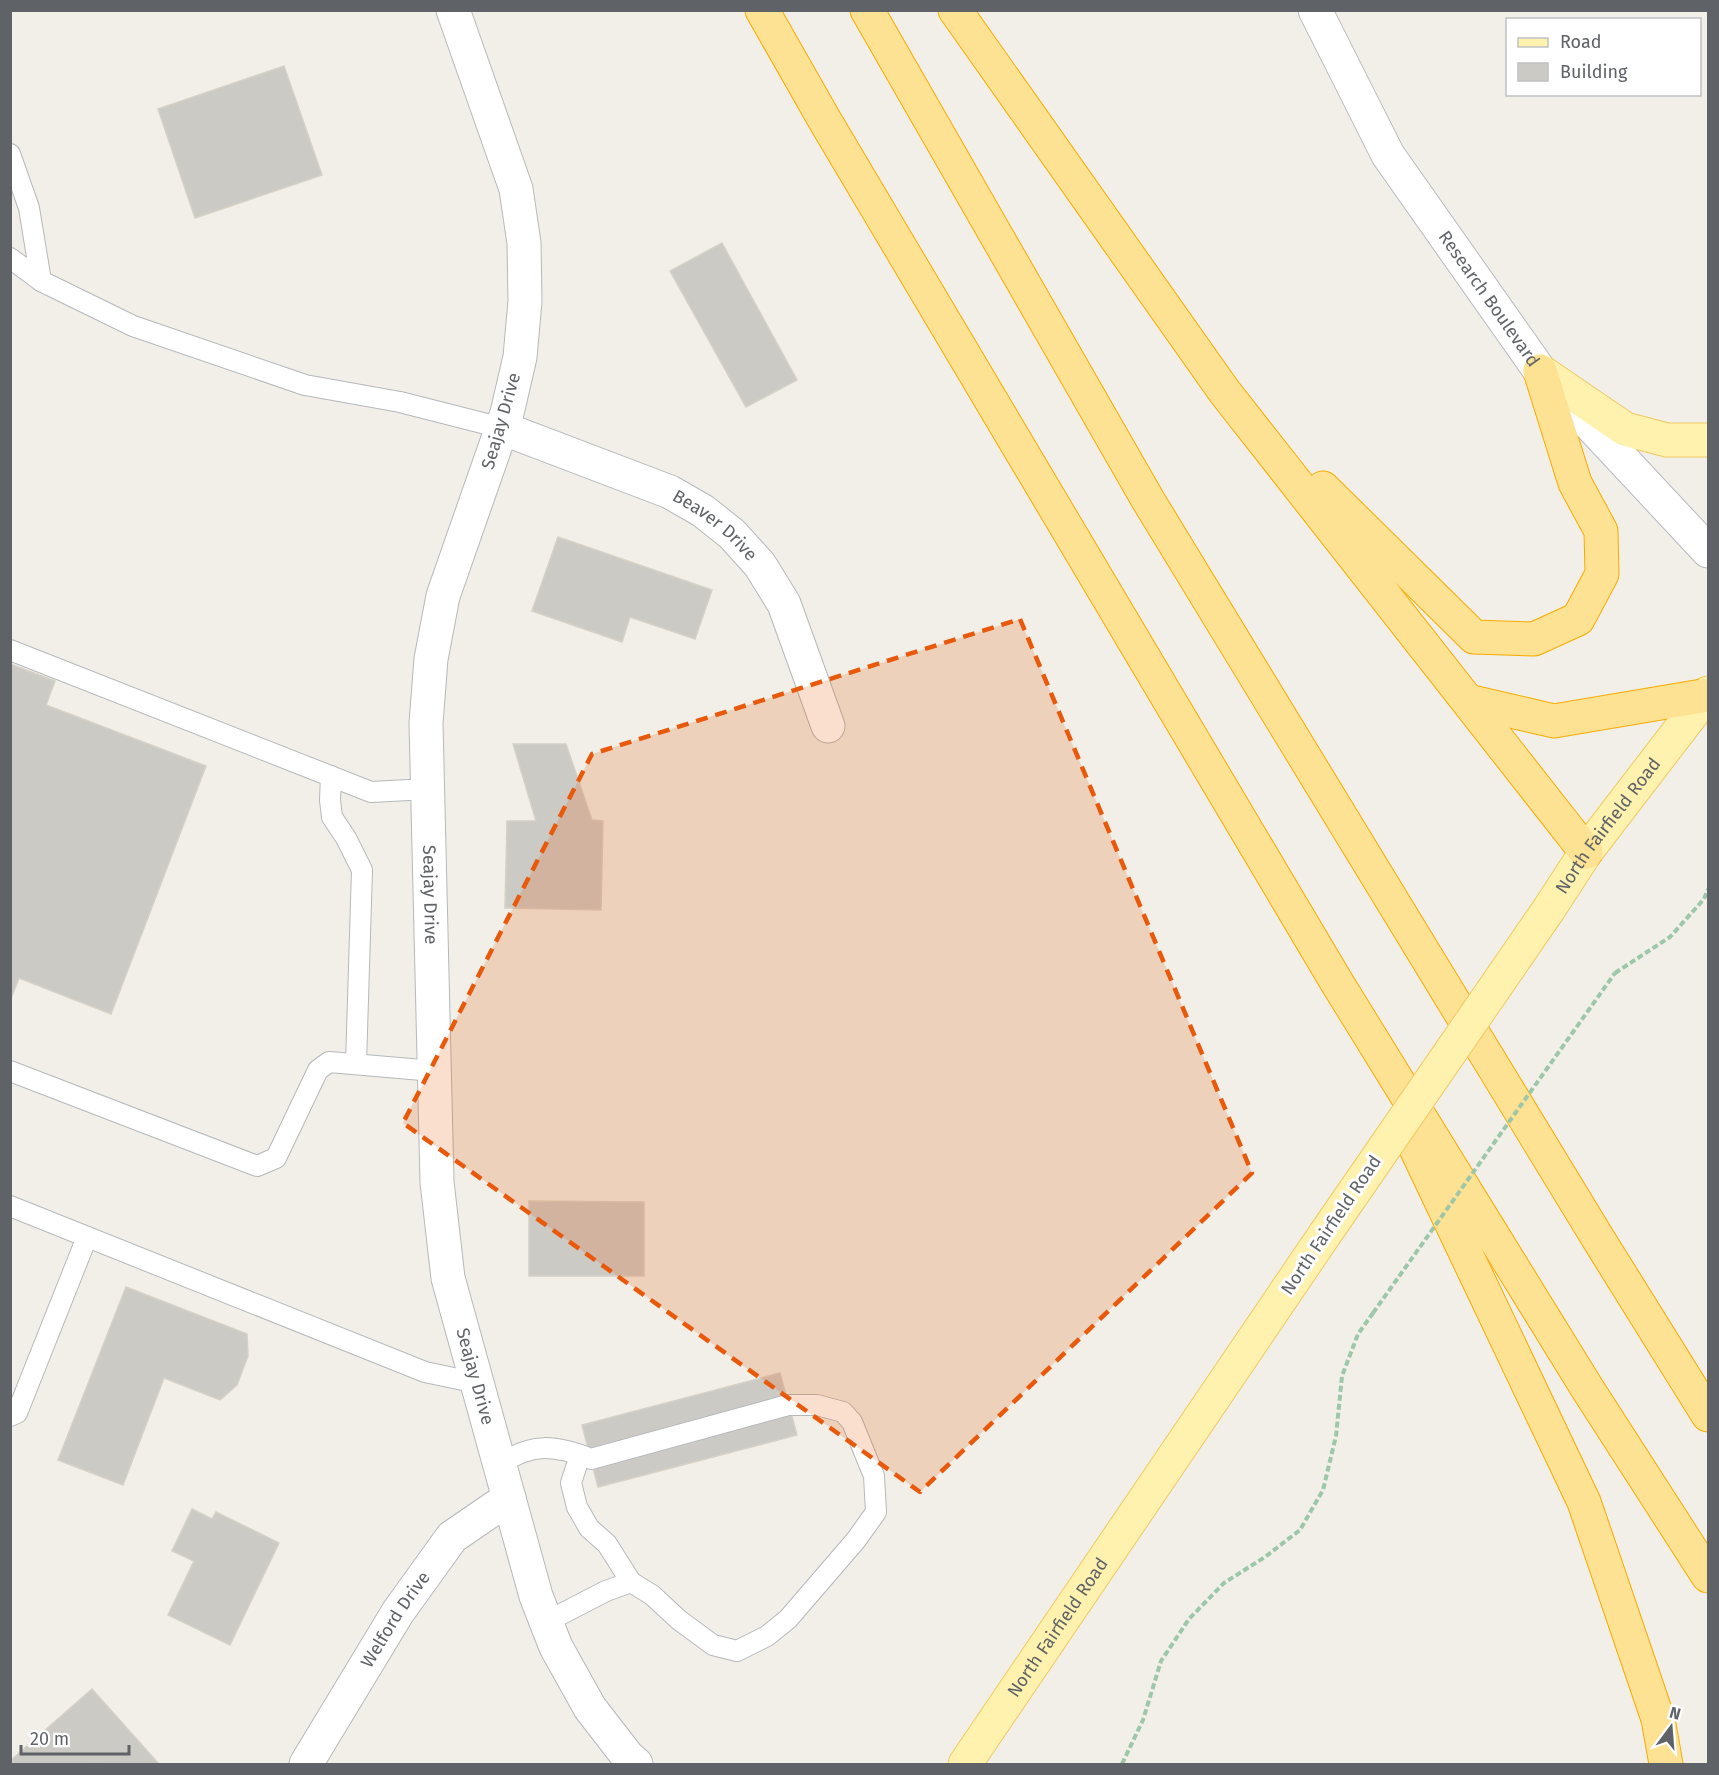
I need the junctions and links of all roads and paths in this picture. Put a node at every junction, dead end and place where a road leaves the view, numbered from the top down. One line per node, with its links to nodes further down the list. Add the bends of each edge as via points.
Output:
1 (453, 10): 11 (street, Seajay Drive, via 516,189 524,243 525,301 520,357)
2 (762, 10): 22 (highway)
3 (867, 10): 29 (highway, via 1148,500)
4 (956, 10): 10 (highway)
5 (1315, 10): 9 (street, Research Boulevard, via 1388,155)
6 (10, 154): 8 (lane, via 29,208)
7 (10, 258): 8 (lane)
8 (41, 281): 11 (lane, via 133,326 305,385 400,402)
9 (1539, 371): 10 (highway, via 1575,483 1601,531 1602,574 1578,619 1534,639 1474,637); 12 (main road, via 1624,429 1667,440); 13 (street, Research Boulevard)
10 (1224, 391): 16 (highway)
11 (502, 428): 17 (street, Beaver Drive, via 670,492 732,534 760,565 784,604); 19 (street, Seajay Drive, via 441,607 431,659 426,723)
12 (1708, 440)
13 (1708, 551)
14 (10, 650): 18 (lane)
15 (1708, 694): 16 (highway, via 1554,722); 20 (main road, North Fairfield Road)
16 (1468, 701): 20 (highway)
17 (828, 726)
18 (331, 776): 19 (lane, via 371,792); 23 (lane, via 332,817 362,870)
19 (428, 789): 25 (street, Seajay Drive)
20 (1586, 852): 39 (main road, North Fairfield Road, bridge)
21 (1708, 889): 40 (path, bridge, via 1704,899 1670,937 1615,973 1358,1334 1342,1376 1336,1436 1323,1490 1300,1530 1224,1583 1189,1619 1161,1661 1143,1720)
22 (1336, 981): 34 (highway); 41 (highway, via 1584,1502 1658,1719)
23 (356, 1064): 24 (lane, via 329,1062 318,1070 276,1158 257,1166); 25 (lane)
24 (10, 1071)
25 (434, 1071): 28 (street, Seajay Drive, via 437,1182 448,1278)
26 (10, 1206): 27 (lane)
27 (87, 1237): 28 (lane, via 425,1372); 30 (lane, via 17,1413)
28 (477, 1383): 32 (street, Seajay Drive)
29 (1708, 1414)
30 (10, 1416)
31 (580, 1455): 32 (lane, via 562,1449 534,1448); 35 (lane, via 571,1483 577,1507); 35 (lane, via 591,1459 788,1405 817,1405 843,1412 852,1422 874,1476 876,1512 856,1540 788,1619 767,1636 737,1651 713,1645)
32 (500, 1465): 33 (street, Seajay Drive)
33 (509, 1498): 36 (street, Seajay Drive); 37 (street, Welford Drive, via 452,1538 398,1612)
34 (1708, 1576)
35 (631, 1582): 36 (lane)
36 (546, 1622): 38 (street, Seajay Drive, via 590,1708)
37 (306, 1764)
38 (636, 1764)
39 (965, 1764)
40 (1122, 1764)
41 (1666, 1764)

